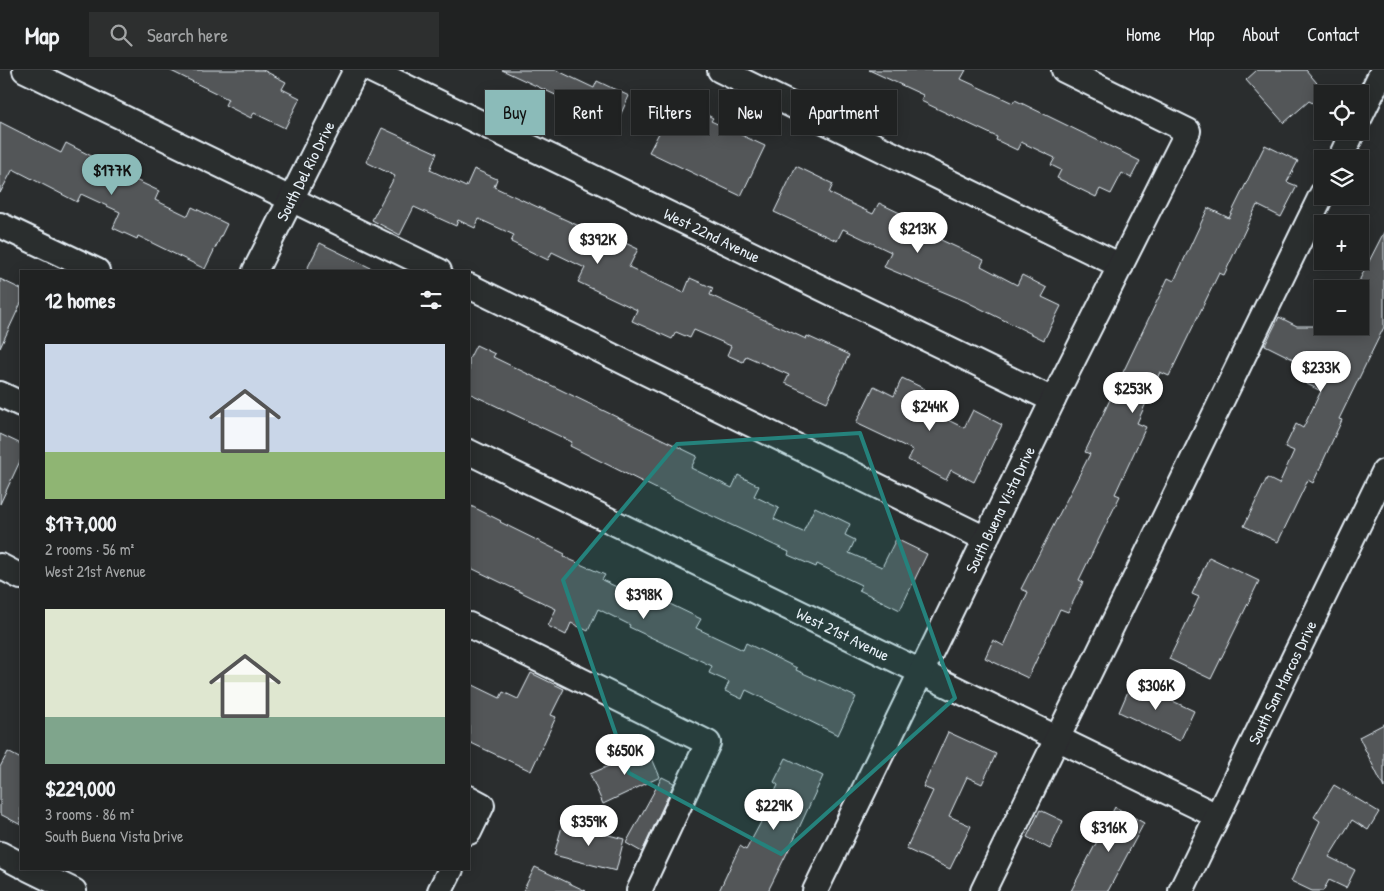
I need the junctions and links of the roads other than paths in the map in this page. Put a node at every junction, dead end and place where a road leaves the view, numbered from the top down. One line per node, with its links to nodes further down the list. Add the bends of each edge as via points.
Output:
1 (25, 70): 8 (street)
2 (356, 70): 8 (street, South Del Rio Drive)
3 (371, 70): 17 (street, West 22nd Avenue)
4 (720, 70): 11 (street)
5 (1064, 70): 11 (street, South Buena Vista Drive, via 1188,131)
6 (1383, 70): 7 (street)
7 (1369, 99)
8 (291, 199): 13 (street, South Del Rio Drive); 14 (street)
9 (1317, 205): 26 (street)
10 (0, 225): 12 (street)
11 (1121, 266): 17 (street, South Buena Vista Drive)
12 (95, 270)
13 (256, 270)
14 (437, 270)
15 (470, 286): 21 (street)
16 (0, 394): 18 (street)
17 (1053, 400): 21 (street, South Buena Vista Drive)
18 (20, 404)
19 (470, 452): 25 (street, West 21st Avenue)
20 (1382, 483): 28 (street, South San Marcos Drive)
21 (986, 539): 25 (street, South Buena Vista Drive)
22 (0, 566): 23 (street)
23 (20, 576)
24 (470, 625): 36 (street, via 708,743)
25 (921, 672): 26 (street, West 21st Avenue); 37 (street, South Buena Vista Drive)
26 (1058, 739): 28 (street, West 21st Avenue); 38 (street)
27 (475, 801): 29 (street)
28 (1216, 816): 39 (street, South San Marcos Drive)
29 (470, 827)
30 (0, 854): 31 (street)
31 (20, 864)
32 (31, 870): 34 (street)
33 (450, 870): 35 (street)
34 (74, 891)
35 (440, 891)
36 (639, 891)
37 (815, 891)
38 (983, 891)
39 (1180, 891)

